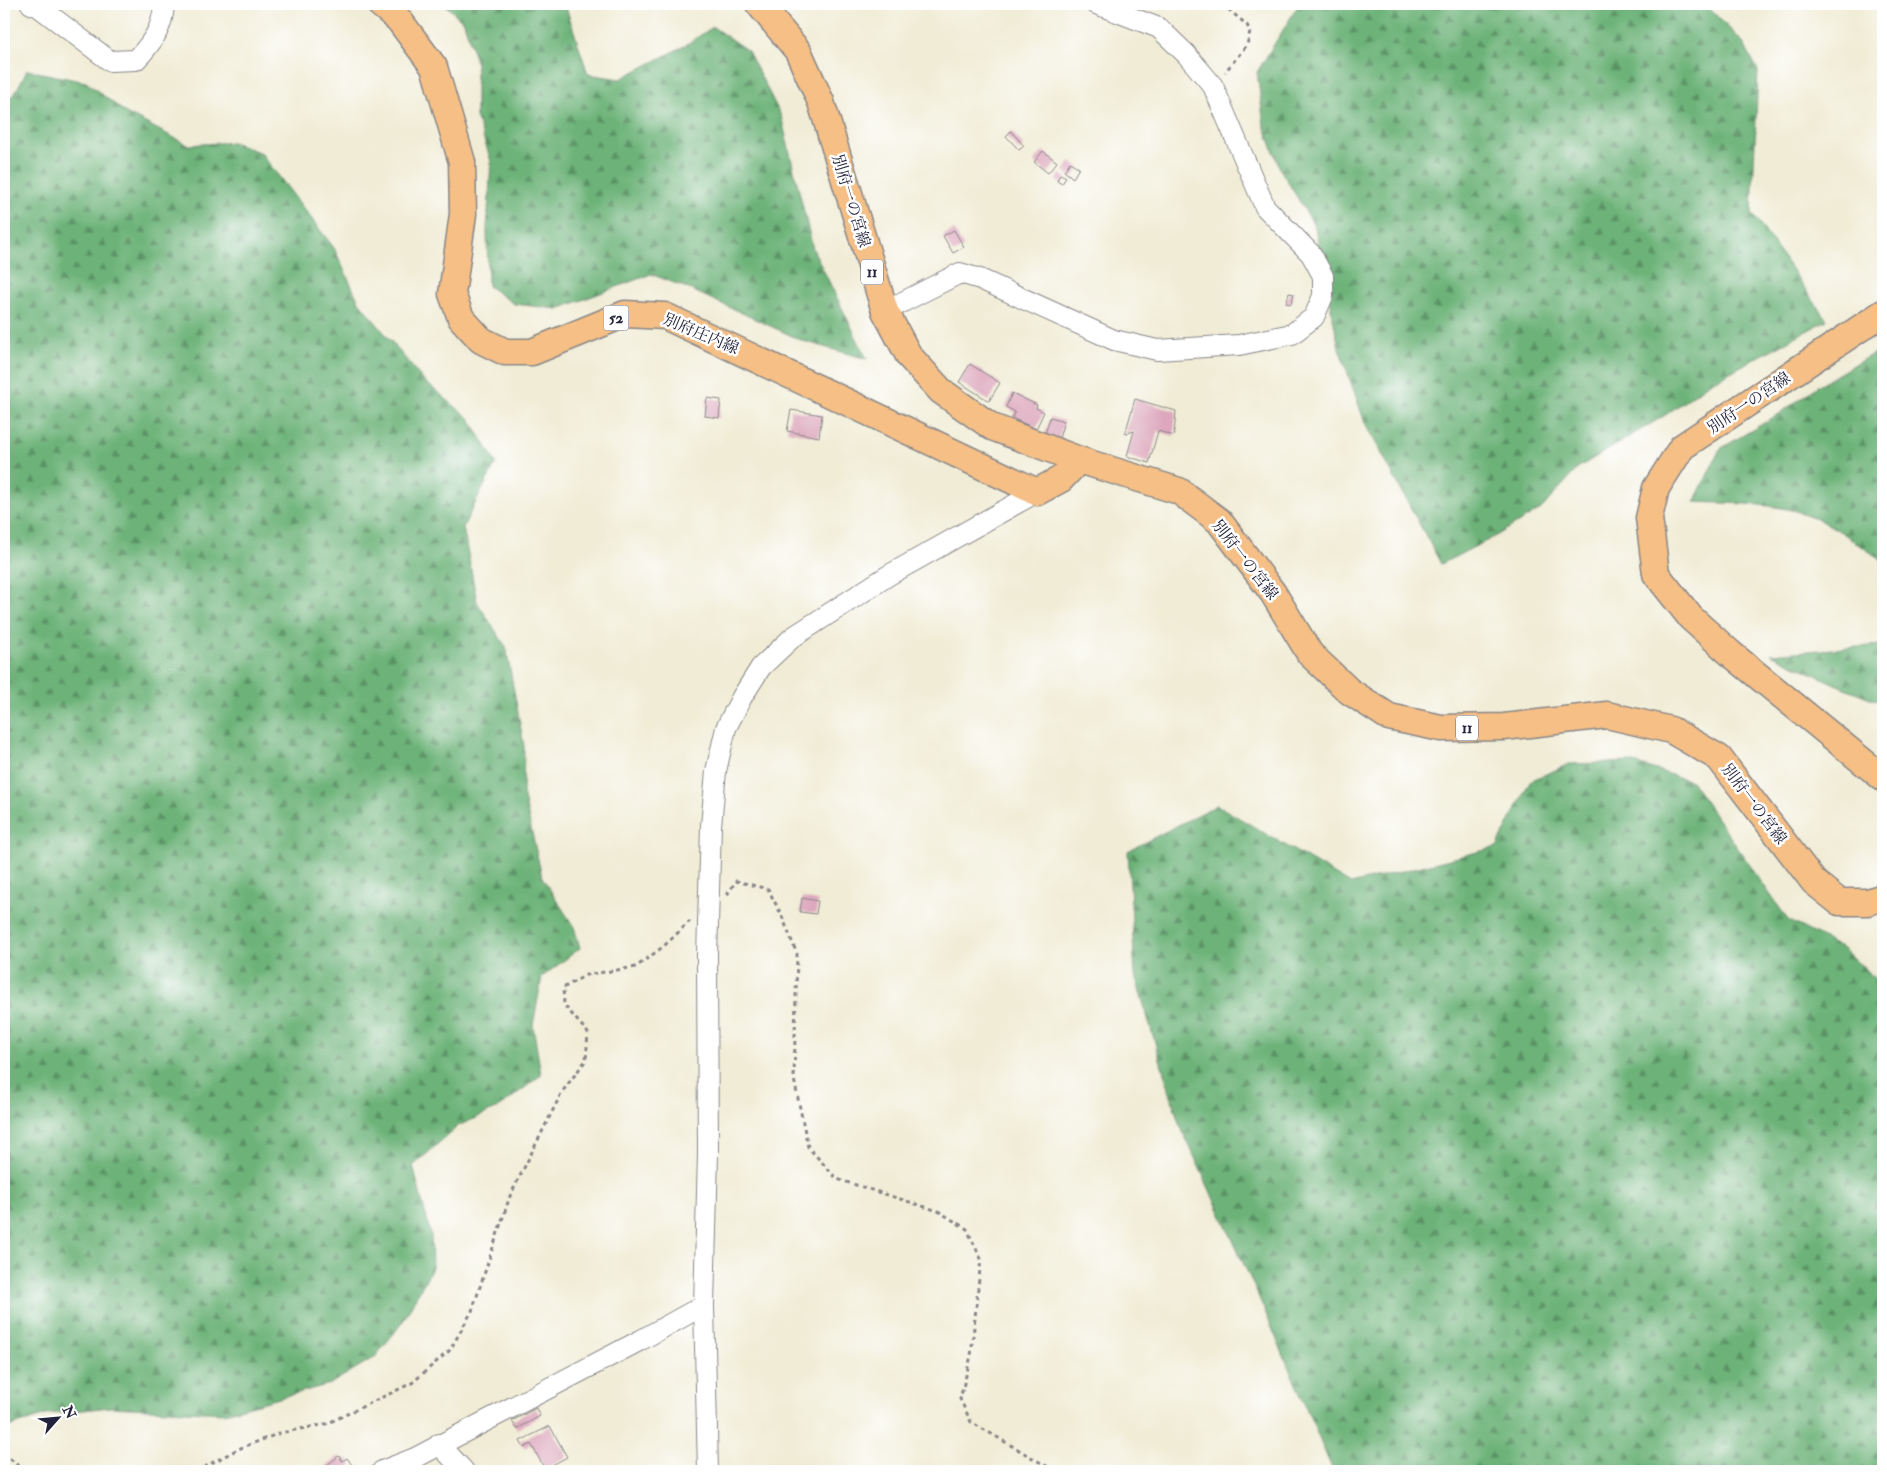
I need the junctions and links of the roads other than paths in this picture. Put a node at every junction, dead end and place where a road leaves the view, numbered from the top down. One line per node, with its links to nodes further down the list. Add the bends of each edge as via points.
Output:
1 (31, 4): 2 (street, via 110,61 136,60 153,42 163,19)
2 (164, 4)
3 (380, 4): 9 (main road, 別府庄内線 / 52, via 399,20 434,67 462,162 463,214 452,294 461,318 481,340 505,352 532,352 625,314 665,316)
4 (759, 4): 6 (main road, 別府一の宮線 / 11, via 798,51 821,102)
5 (1096, 4): 6 (street, via 1159,28 1213,86 1265,207 1311,254 1323,276 1323,296 1314,317 1292,334 1239,345 1157,350 1114,340 960,273)
6 (885, 311): 8 (main road, 別府一の宮線 / 11, via 909,356 941,391 992,427)
7 (1883, 313): 10 (main road, 別府一の宮線, via 1682,447 1656,488 1649,518 1656,574 1691,618)
8 (1079, 460): 9 (main road, via 1061,479); 11 (main road, 別府一の宮線 / 11, via 1179,491 1219,521 1273,593 1310,654 1349,691 1389,717 1441,728 1504,727 1607,715 1671,730 1719,758 1814,882 1839,902 1868,902)
9 (1037, 492): 12 (street, via 888,575 793,636 761,667 726,728 716,771 711,826)
10 (1883, 778)
11 (1883, 897)
12 (704, 1305): 13 (street); 16 (street)
13 (439, 1444): 14 (street, via 416,1458); 15 (street)
14 (382, 1471)
15 (464, 1471)
16 (708, 1471)

